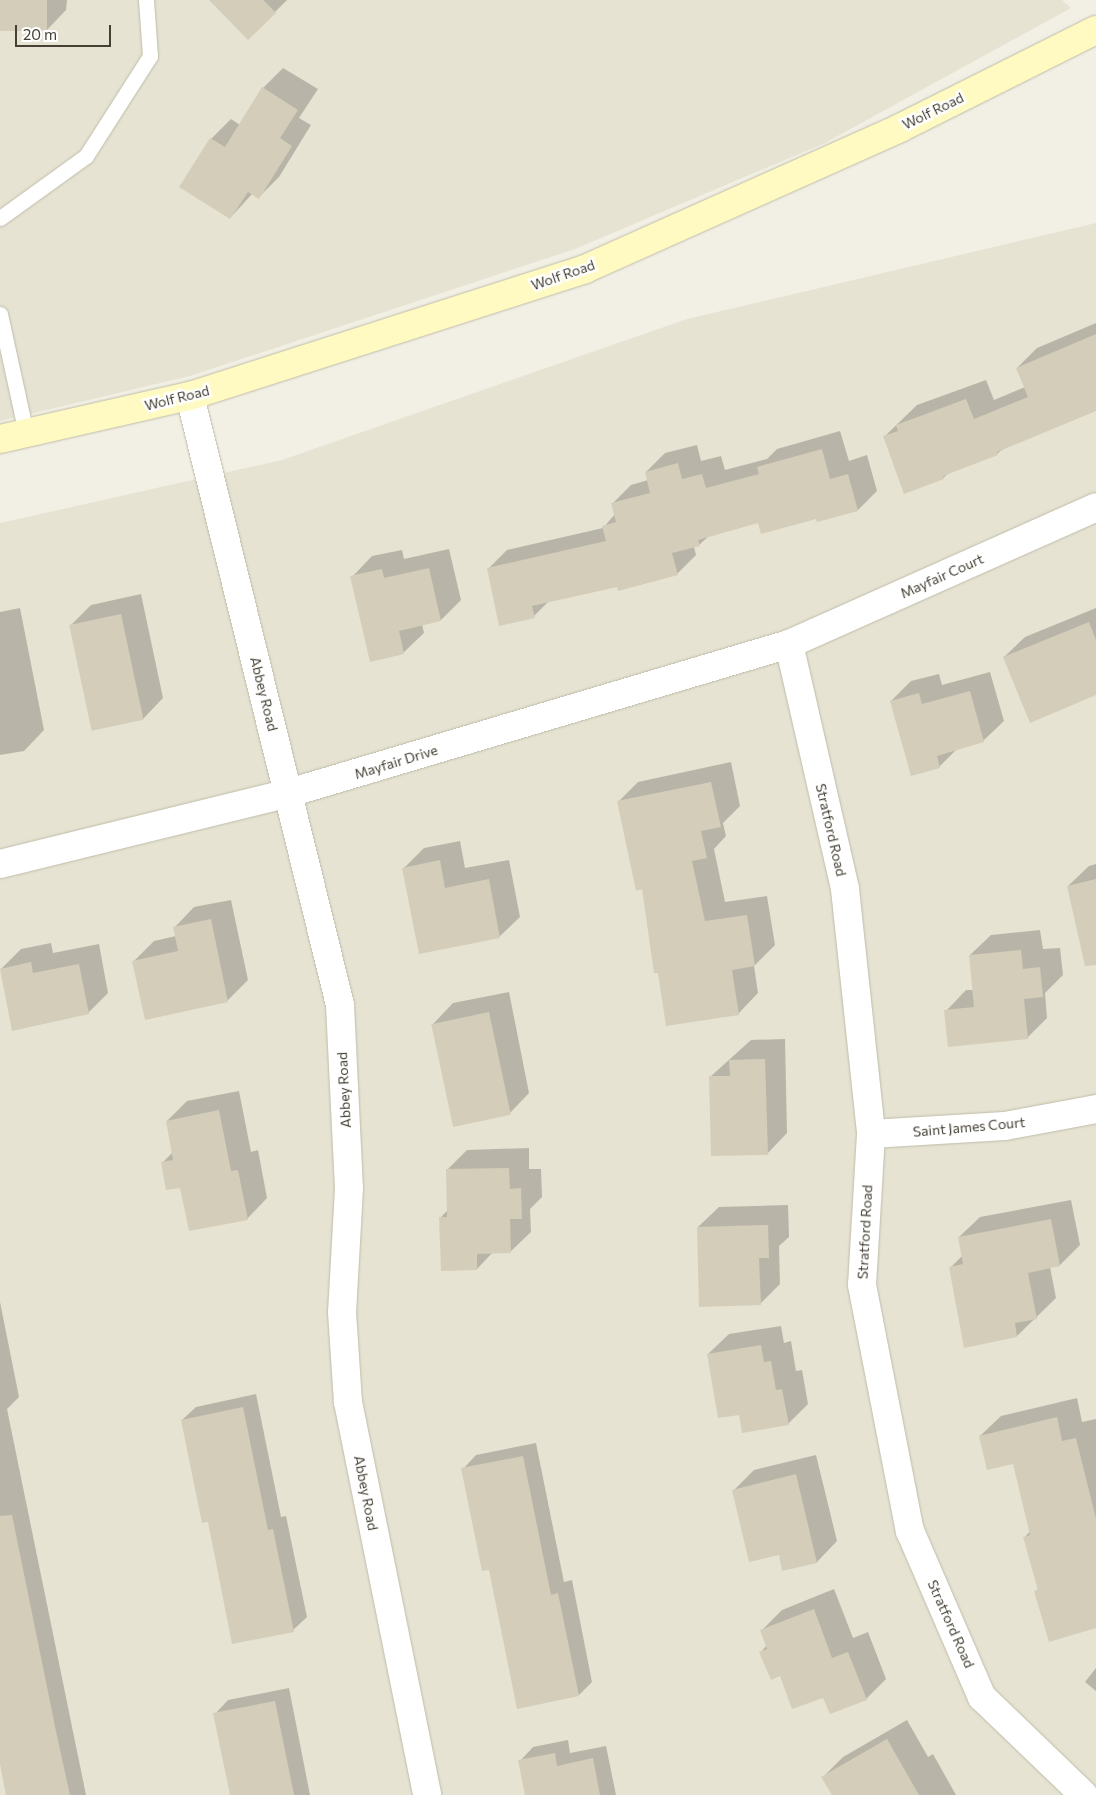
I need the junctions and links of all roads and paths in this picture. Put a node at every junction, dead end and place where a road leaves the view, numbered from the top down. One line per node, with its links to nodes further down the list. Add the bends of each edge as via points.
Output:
1 (146, 0): 3 (lane, via 150,56 86,156)
2 (1096, 30): 5 (main road, Wolf Road, via 900,128 586,269)
3 (0, 218)
4 (0, 314): 6 (lane)
5 (190, 396): 6 (main road, Wolf Road); 9 (street, Abbey Road)
6 (13, 436)
7 (1096, 507): 8 (street, Mayfair Court)
8 (789, 644): 9 (street, Mayfair Drive); 12 (street, Stratford Road, via 845,889)
9 (289, 794): 10 (street, Mayfair Drive); 13 (street, Abbey Road, via 340,1005 349,1188 342,1312 348,1402)
10 (0, 864)
11 (1096, 1109): 12 (street, Saint James Court, via 1005,1126)
12 (871, 1134): 14 (street, Stratford Road, via 862,1285 910,1531 982,1697)
13 (427, 1795)
14 (1084, 1795)

